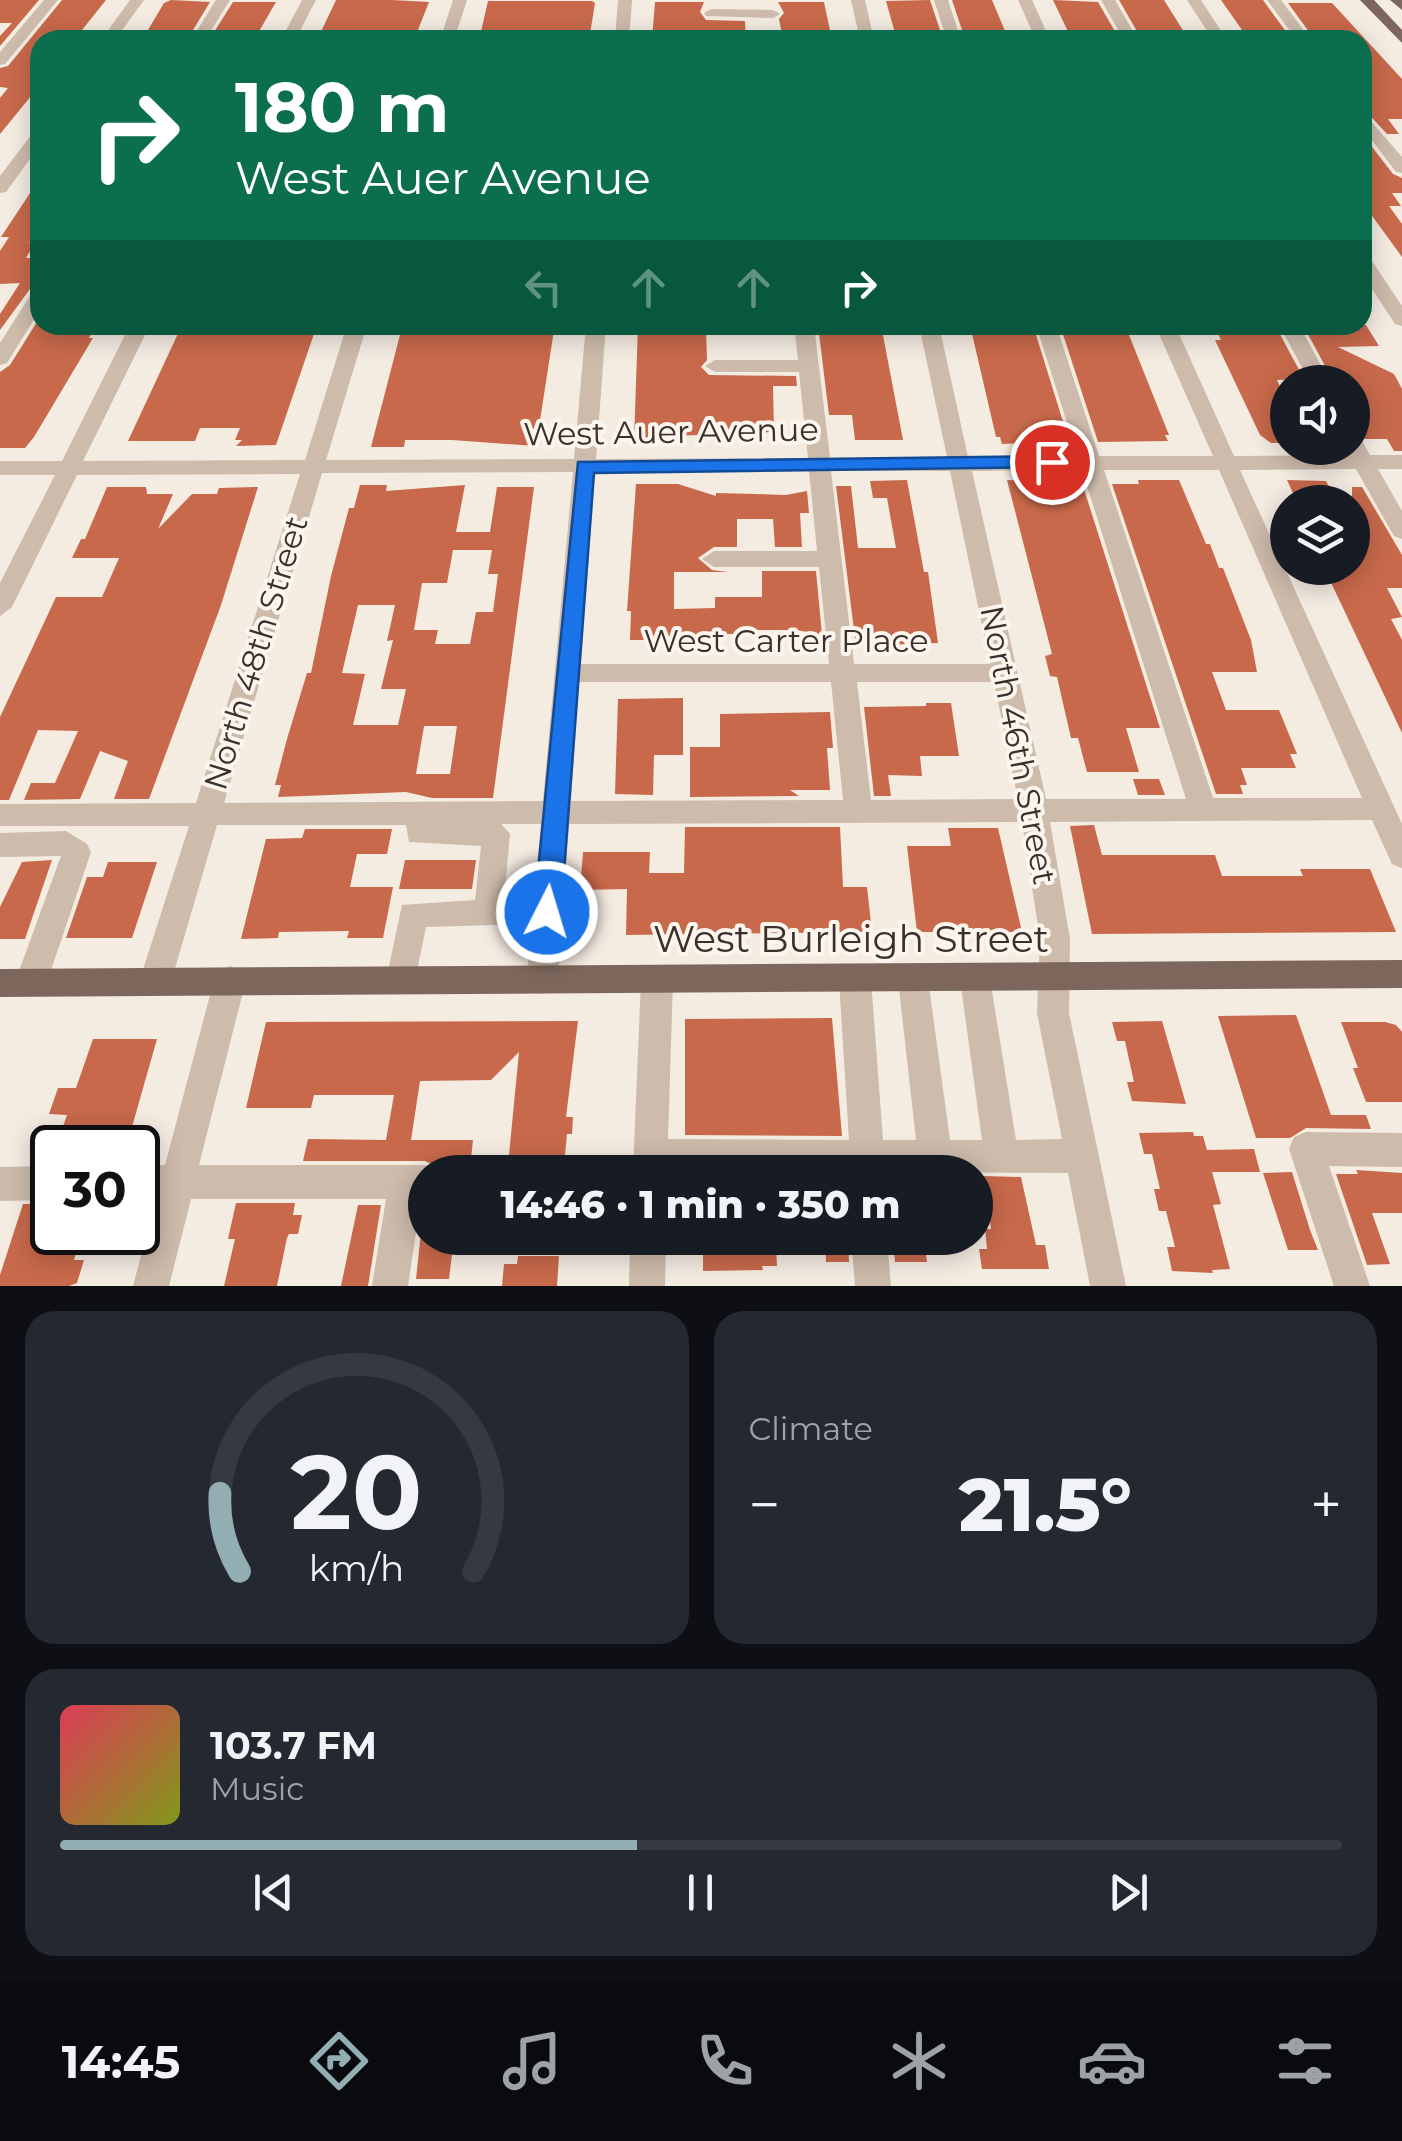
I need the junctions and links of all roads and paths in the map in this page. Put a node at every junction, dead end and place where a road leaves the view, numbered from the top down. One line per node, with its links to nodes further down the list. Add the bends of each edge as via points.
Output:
1 (52, 0): 30 (street)
2 (137, 0): 18 (street)
3 (222, 0): 19 (street)
4 (309, 0): 20 (street)
5 (460, 0): 21 (street)
6 (625, 0): 22 (street)
7 (858, 0): 23 (street)
8 (941, 0): 24 (street)
9 (1025, 0): 25 (street)
10 (1108, 0): 26 (street)
11 (1194, 0): 27 (street)
12 (1274, 0): 28 (street)
13 (1366, 0): 29 (main road)
14 (1397, 0): 15 (main road)
15 (1402, 6)
16 (710, 13): 17 (street)
17 (773, 13)
18 (115, 30)
19 (204, 30)
20 (293, 30)
21 (450, 30)
22 (623, 30)
23 (865, 30)
24 (951, 30)
25 (1038, 30)
26 (1125, 30)
27 (1214, 30)
28 (1296, 30)
29 (1402, 39)
30 (0, 60)
31 (1372, 127): 32 (street)
32 (1395, 151): 36 (street)
33 (0, 154): 34 (street)
34 (30, 154)
35 (30, 157): 37 (street)
36 (1402, 168)
37 (0, 188)
38 (1372, 274): 40 (street)
39 (30, 310): 49 (street)
40 (1402, 320)
41 (135, 335): 62 (street)
42 (354, 335): 61 (street, North 48th Street)
43 (595, 335): 63 (street)
44 (805, 335): 52 (street)
45 (931, 335): 55 (street, North 46th Street)
46 (1049, 335): 56 (street)
47 (1170, 335): 59 (street)
48 (1294, 335): 50 (street)
49 (0, 359)
50 (1310, 365)
51 (715, 366): 52 (street)
52 (809, 366): 58 (street)
53 (1370, 455): 57 (street, West Auer Avenue)
54 (1270, 459): 59 (street, West Auer Avenue)
55 (959, 462): 56 (street, West Auer Avenue); 58 (street, West Auer Avenue); 71 (street, North 46th Street)
56 (1091, 462): 59 (street, West Auer Avenue); 73 (street)
57 (1402, 462)
58 (820, 463): 63 (street, West Auer Avenue); 66 (street)
59 (1224, 463): 74 (street)
60 (1365, 465): 65 (street)
61 (313, 466): 62 (street, West Auer Avenue); 63 (street, West Auer Avenue); 78 (street, North 48th Street)
62 (69, 467): 64 (street, West Auer Avenue); 68 (street)
63 (585, 467): 69 (street)
64 (0, 468)
65 (1402, 531)
66 (830, 559): 67 (street); 70 (street)
67 (714, 560)
68 (0, 606)
69 (567, 673): 70 (street, West Carter Place); 76 (street)
70 (843, 673): 71 (street, West Carter Place); 75 (street)
71 (1005, 674): 72 (street, North 46th Street)
72 (1034, 809): 73 (street); 75 (street); 86 (street, North 46th Street)
73 (1203, 809): 74 (street)
74 (1380, 809): 81 (street)
75 (858, 810): 76 (street)
76 (556, 812): 79 (street); 82 (street)
77 (0, 814): 78 (street)
78 (206, 814): 79 (street, via 422,813 419,834); 92 (street, North 48th Street)
79 (498, 823): 83 (street)
80 (0, 844): 94 (street, via 66,843 77,852 66,858 40,930 49,934)
81 (1402, 856)
82 (547, 912): 83 (street); 90 (street)
83 (488, 913): 89 (street, via 413,914)
84 (1402, 974): 86 (main road, West Burleigh Street)
85 (975, 978): 86 (main road, West Burleigh Street); 87 (main road, West Burleigh Street); 100 (street)
86 (1055, 978): 101 (street, North 46th Street, via 1052,1013)
87 (913, 979): 91 (main road, West Burleigh Street); 98 (street)
88 (230, 980): 89 (main road, West Burleigh Street); 92 (main road, West Burleigh Street); 103 (street)
89 (402, 980): 90 (main road, West Burleigh Street)
90 (542, 980): 93 (main road, West Burleigh Street)
91 (855, 980): 93 (main road, West Burleigh Street); 97 (street, via 868,1130)
92 (155, 982): 94 (main road, West Burleigh Street)
93 (657, 982): 96 (street)
94 (16, 983)
95 (1402, 1150): 115 (street, via 1306,1149)
96 (651, 1155)
97 (864, 1155)
98 (936, 1155)
99 (993, 1156): 100 (street)
100 (1001, 1156): 101 (street)
101 (1081, 1156): 114 (street, North 46th Street)
102 (160, 1182): 103 (street)
103 (178, 1182): 104 (street); 110 (street)
104 (408, 1182)
105 (30, 1183): 106 (street)
106 (0, 1184)
107 (408, 1211): 111 (street)
108 (648, 1255): 112 (street)
109 (870, 1255): 113 (street)
110 (151, 1286)
111 (390, 1286)
112 (647, 1286)
113 (873, 1286)
114 (1108, 1286)
115 (1352, 1286)

